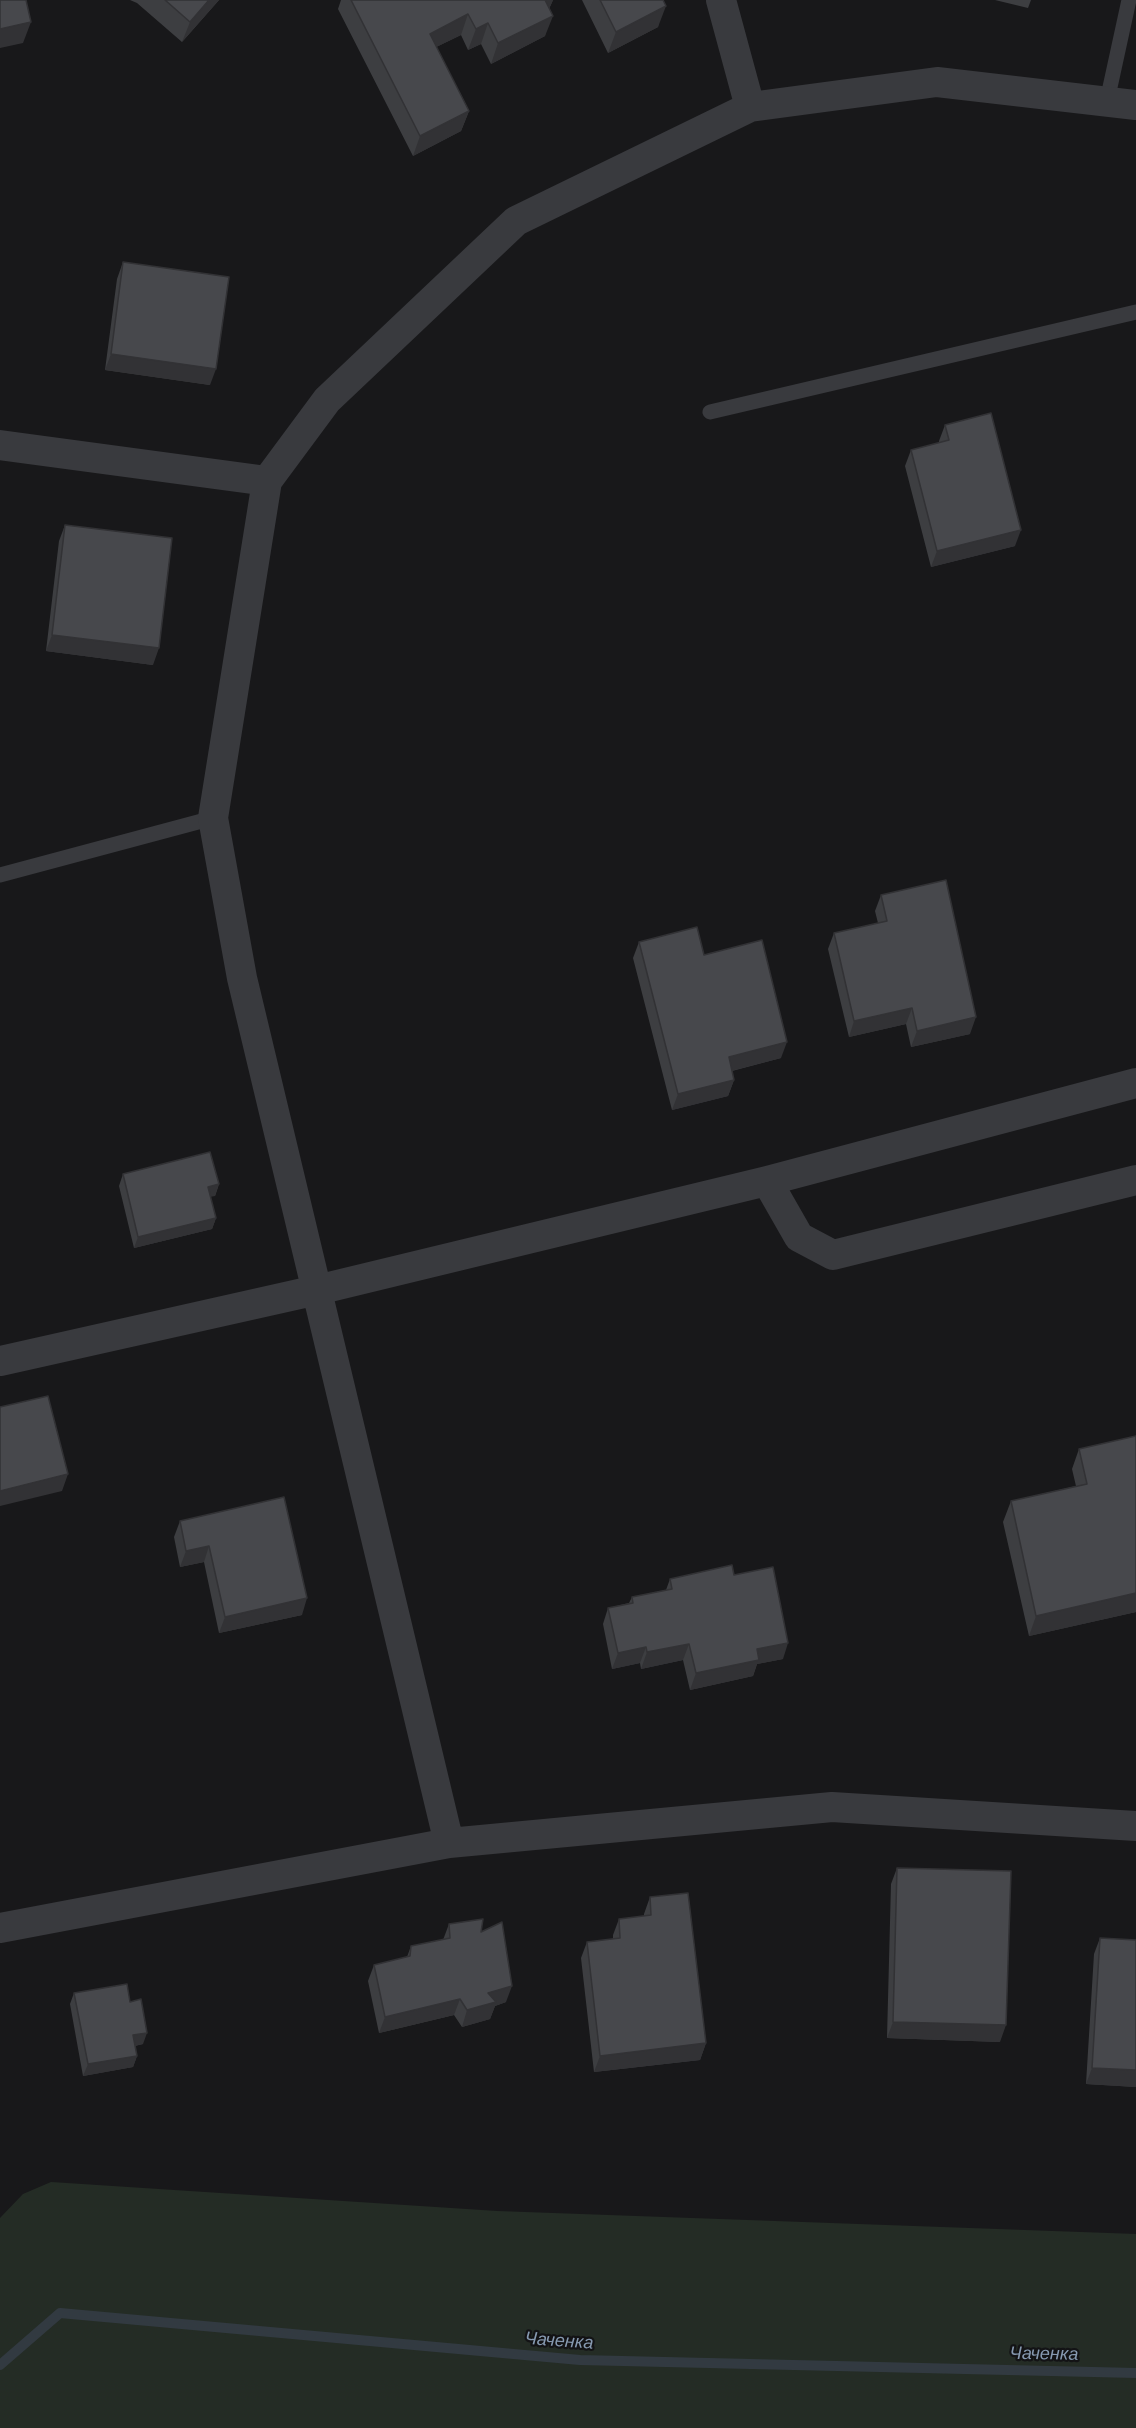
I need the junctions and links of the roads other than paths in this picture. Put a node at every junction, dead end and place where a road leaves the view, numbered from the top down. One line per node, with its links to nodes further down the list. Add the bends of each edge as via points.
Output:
1 (721, 0): 5 (street)
2 (1129, 0): 3 (lane)
3 (1107, 101): 4 (street); 5 (street, via 937,82)
4 (1136, 105)
5 (750, 108): 9 (street, via 516,221 327,400)
6 (1136, 312): 7 (lane)
7 (710, 412)
8 (0, 445): 9 (street)
9 (267, 481): 10 (street)
10 (213, 818): 11 (lane); 15 (street, via 242,978)
11 (0, 875)
12 (1136, 1083): 14 (street)
13 (1136, 1180): 14 (street, via 833,1255 799,1237)
14 (767, 1181): 15 (street)
15 (317, 1290): 16 (street); 18 (street)
16 (0, 1361)
17 (1136, 1826): 18 (street, via 832,1807)
18 (449, 1843): 19 (street)
19 (0, 1928)

